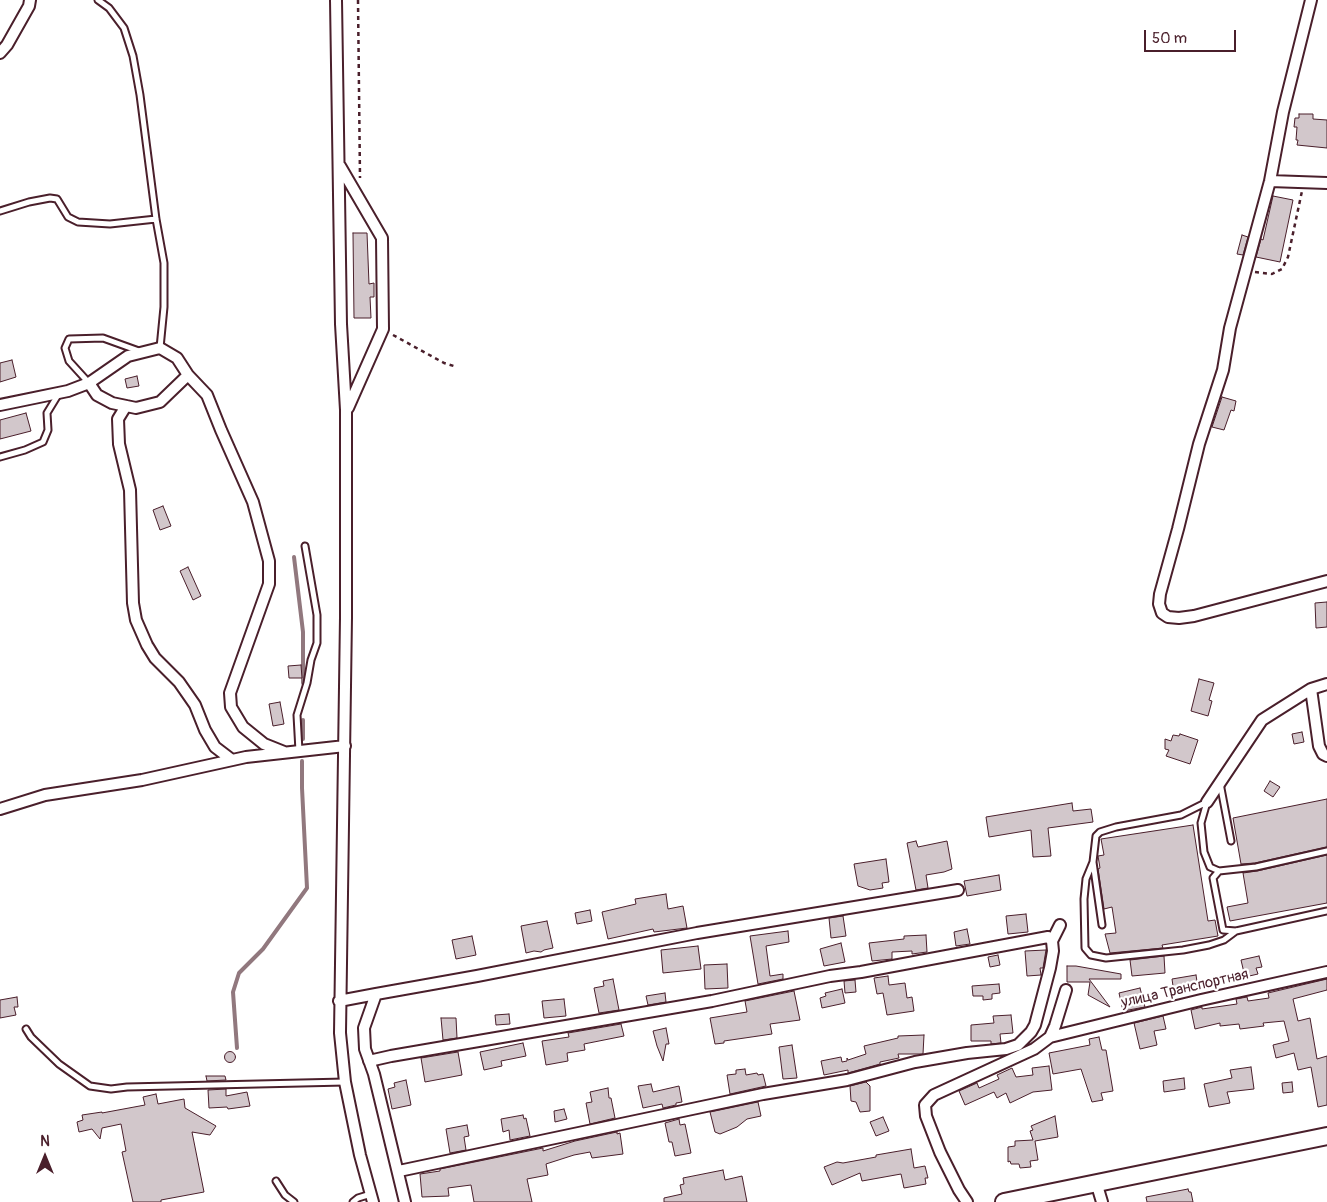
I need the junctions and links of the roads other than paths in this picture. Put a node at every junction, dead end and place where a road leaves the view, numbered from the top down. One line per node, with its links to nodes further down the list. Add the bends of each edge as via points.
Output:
1 (30, 0): 5 (street)
2 (98, 0): 10 (lane, via 124,28 133,56)
3 (336, 0): 6 (street)
4 (1311, 0): 7 (street, via 1283,112)
5 (0, 53)
6 (339, 166): 18 (street, via 341,324); 18 (street, via 382,238 383,329)
7 (1270, 182): 8 (street); 21 (street, via 1159,604 1162,613 1168,616 1194,616)
8 (1327, 182)
9 (0, 210): 10 (lane, via 50,198 57,199 68,217 78,222 110,224)
10 (156, 219): 11 (lane, via 164,263)
11 (160, 348): 12 (street); 13 (street, via 177,358)
12 (144, 352): 14 (street, via 128,356); 14 (lane, via 103,338 69,340 65,348 69,361)
13 (188, 375): 17 (street, via 160,402 136,408); 26 (street, via 207,395 253,502 269,561 268,584 230,693 231,707 243,727 264,744)
14 (89, 382): 15 (street); 17 (street, via 97,395)
15 (60, 393): 16 (street); 19 (lane, via 47,413 48,430 43,442)
16 (0, 405)
17 (126, 406): 28 (street, via 118,419 119,444 130,490 136,620 155,658 179,682 195,706 204,730 216,747)
18 (346, 410): 24 (street)
19 (0, 457)
20 (305, 546): 25 (lane, via 317,615 317,643 298,715)
21 (1327, 581)
22 (1327, 684): 23 (street)
23 (1312, 689): 27 (street, via 1319,746); 29 (street, via 1262,720)
24 (345, 746): 25 (street); 49 (street)
25 (298, 751): 26 (street)
26 (284, 752): 28 (street)
27 (1327, 756)
28 (232, 760): 31 (street, via 142,780 45,795)
29 (1220, 782): 30 (street); 32 (lane)
30 (1207, 802): 34 (lane, via 1181,815 1100,832 1096,836); 35 (lane, via 1201,823 1204,852)
31 (0, 809)
32 (1231, 840)
33 (1327, 852): 36 (lane)
34 (1093, 862): 41 (lane); 44 (lane, via 1086,879 1084,899 1085,948 1091,955 1106,958 1183,950)
35 (1210, 867): 36 (lane); 37 (lane)
36 (1219, 872): 37 (lane)
37 (1213, 878): 42 (lane)
38 (958, 890): 48 (street, via 705,932)
39 (1327, 911): 43 (lane)
40 (1060, 925): 45 (street)
41 (1102, 925)
42 (1223, 930): 43 (lane); 44 (lane)
43 (1236, 931): 44 (lane)
44 (1224, 940)
45 (1052, 941): 52 (street, via 1048,937 712,1001); 55 (street, via 1050,968 1035,1025 1018,1045 915,1062 847,1080 763,1094)
46 (1327, 972): 51 (street, улица Транспортная)
47 (1066, 990): 51 (street)
48 (376, 994): 49 (street); 52 (street, via 364,1028)
49 (339, 1001): 53 (street)
50 (26, 1029): 53 (lane, via 59,1064 90,1086 111,1089)
51 (1050, 1037): 63 (street, улица Транспортная, via 1034,1048 934,1095 925,1105 940,1152)
52 (369, 1061): 55 (street)
53 (345, 1082): 58 (street)
54 (1327, 1136): 57 (main road)
55 (399, 1171): 62 (street)
56 (276, 1181): 60 (lane, via 285,1196)
57 (1096, 1182): 59 (main road); 65 (street)
58 (372, 1198): 61 (lane, via 358,1198)
59 (1042, 1198): 64 (main road)
60 (294, 1202)
61 (353, 1202)
62 (405, 1202)
63 (967, 1202)
64 (1004, 1202)
65 (1102, 1202)

